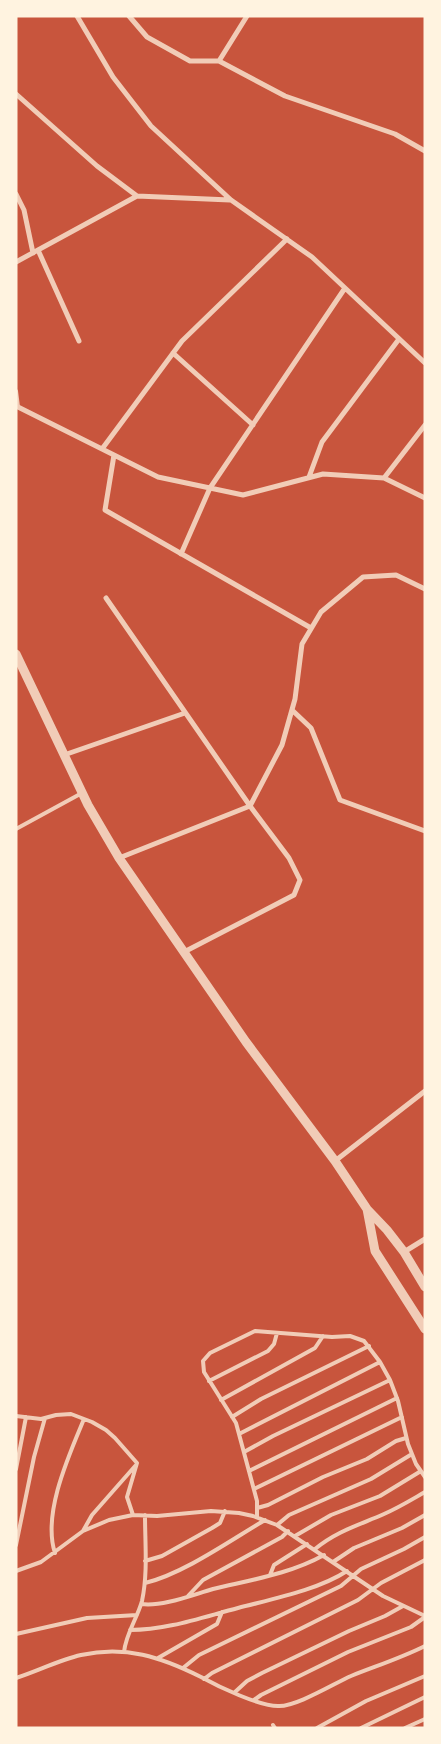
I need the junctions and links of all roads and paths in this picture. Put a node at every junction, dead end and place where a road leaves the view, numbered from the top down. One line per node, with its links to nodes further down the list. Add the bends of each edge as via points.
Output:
1 (77, 16): 9 (street, via 113,77 151,126)
2 (129, 16): 4 (street, via 147,37 190,61)
3 (247, 16): 4 (street)
4 (219, 61): 6 (street, via 285,96 395,134)
5 (16, 94): 8 (street, via 97,166)
6 (425, 151)
7 (16, 194): 11 (street)
8 (137, 196): 9 (street); 11 (street)
9 (231, 200): 10 (street)
10 (287, 239): 13 (street); 16 (street)
11 (36, 251): 12 (street); 15 (street)
12 (16, 262)
13 (345, 288): 14 (street); 20 (street)
14 (399, 338): 17 (street); 24 (street, via 322,442)
15 (79, 341)
16 (173, 353): 20 (street); 22 (street)
17 (425, 363)
18 (16, 391): 19 (lane)
19 (17, 407): 22 (street)
20 (253, 425): 26 (street)
21 (425, 425): 25 (street)
22 (102, 449): 23 (street)
23 (114, 455): 26 (street, via 158,477); 28 (street, via 105,510)
24 (309, 477): 25 (street, via 323,474); 26 (street, via 243,495)
25 (384, 478): 27 (street)
26 (210, 488): 28 (street)
27 (425, 498)
28 (181, 554): 31 (street)
29 (425, 589): 31 (street, via 396,575 363,577 321,612)
30 (106, 598): 34 (street)
31 (312, 628): 33 (street, via 302,644)
32 (16, 654): 35 (street)
33 (292, 710): 37 (street, via 282,745); 39 (street, via 311,728 340,800)
34 (185, 713): 35 (street); 37 (street)
35 (64, 755): 36 (street)
36 (82, 793): 38 (lane); 40 (street)
37 (250, 806): 40 (street); 41 (street, via 289,858 300,880 294,895)
38 (16, 829)
39 (425, 831)
40 (119, 858): 41 (street)
41 (184, 952): 43 (street)
42 (425, 1090): 43 (street)
43 (335, 1161): 44 (street)
44 (367, 1208): 46 (street); 48 (street, via 375,1251)
45 (425, 1239): 46 (street)
46 (404, 1252): 47 (street)
47 (425, 1287)
48 (425, 1330)
49 (277, 1333): 50 (lane); 54 (lane, via 268,1351); 54 (lane, via 255,1331 210,1353 203,1367)
50 (323, 1336): 51 (lane, via 356,1337); 56 (lane, via 315,1348)
51 (369, 1346): 52 (lane); 59 (lane, via 260,1399)
52 (380, 1362): 53 (lane); 63 (lane)
53 (390, 1380): 55 (lane); 65 (lane)
54 (210, 1381): 56 (lane)
55 (397, 1398): 60 (lane); 69 (lane)
56 (221, 1400): 59 (lane)
57 (16, 1416): 58 (lane)
58 (26, 1417): 61 (lane); 68 (lane)
59 (232, 1417): 63 (lane)
60 (402, 1417): 64 (lane); 72 (lane)
61 (45, 1418): 62 (lane, via 71,1414); 87 (lane)
62 (84, 1419): 67 (lane, via 106,1430); 89 (lane, via 59,1485 53,1526)
63 (239, 1434): 65 (lane)
64 (406, 1438): 66 (lane); 74 (lane, via 367,1460)
65 (244, 1452): 69 (lane)
66 (412, 1454): 70 (lane); 81 (lane, via 372,1479 289,1515)
67 (137, 1463): 76 (lane, via 128,1497); 82 (lane, via 92,1515)
68 (16, 1469)
69 (249, 1471): 72 (lane)
70 (421, 1471): 71 (lane); 84 (lane, via 380,1496 331,1515)
71 (425, 1477)
72 (254, 1489): 74 (lane)
73 (425, 1492): 88 (lane, via 389,1512 354,1525)
74 (257, 1508): 79 (lane)
75 (226, 1511): 77 (lane); 79 (lane); 92 (lane, via 220,1523 212,1528 162,1556)
76 (133, 1515): 77 (lane); 82 (lane, via 109,1520)
77 (144, 1515): 92 (lane)
78 (425, 1515): 93 (lane, via 354,1548)
79 (258, 1517): 80 (lane)
80 (265, 1520): 81 (lane); 98 (lane, via 189,1564)
81 (277, 1525): 83 (lane)
82 (83, 1531): 89 (lane)
83 (288, 1531): 84 (lane); 100 (lane, via 203,1580)
84 (295, 1536): 86 (lane)
85 (425, 1537): 97 (lane, via 361,1569)
86 (307, 1544): 88 (lane); 96 (lane, via 274,1565)
87 (16, 1545)
88 (316, 1549): 90 (lane)
89 (55, 1553): 95 (lane, via 32,1567)
90 (324, 1555): 93 (lane); 96 (lane)
91 (425, 1560): 99 (lane)
92 (145, 1561): 98 (lane)
93 (333, 1562): 94 (lane)
94 (347, 1570): 97 (lane); 103 (lane, via 318,1585)
95 (16, 1572)
96 (270, 1575): 100 (lane)
97 (354, 1576): 99 (lane); 111 (lane, via 341,1586 199,1654)
98 (145, 1583): 101 (lane)
99 (374, 1589): 102 (lane); 114 (lane)
100 (188, 1596): 101 (lane)
101 (141, 1604): 104 (lane)
102 (403, 1606): 105 (lane); 115 (lane, via 262,1673)
103 (222, 1612): 106 (lane, via 146,1630); 110 (lane, via 217,1624)
104 (137, 1615): 106 (lane); 107 (lane, via 87,1618)
105 (425, 1617): 117 (lane, via 411,1627 348,1652)
106 (130, 1630): 109 (lane)
107 (16, 1634)
108 (425, 1646): 117 (lane, via 290,1705 276,1706)
109 (124, 1652): 110 (lane); 113 (lane, via 79,1656)
110 (158, 1658): 111 (lane)
111 (182, 1668): 114 (lane)
112 (425, 1676): 119 (lane, via 366,1701)
113 (16, 1678)
114 (204, 1679): 115 (lane)
115 (235, 1692): 117 (lane)
116 (425, 1697): 120 (lane)
117 (254, 1700)
118 (425, 1718): 121 (lane)
119 (318, 1728)
120 (361, 1728)
121 (405, 1728)

